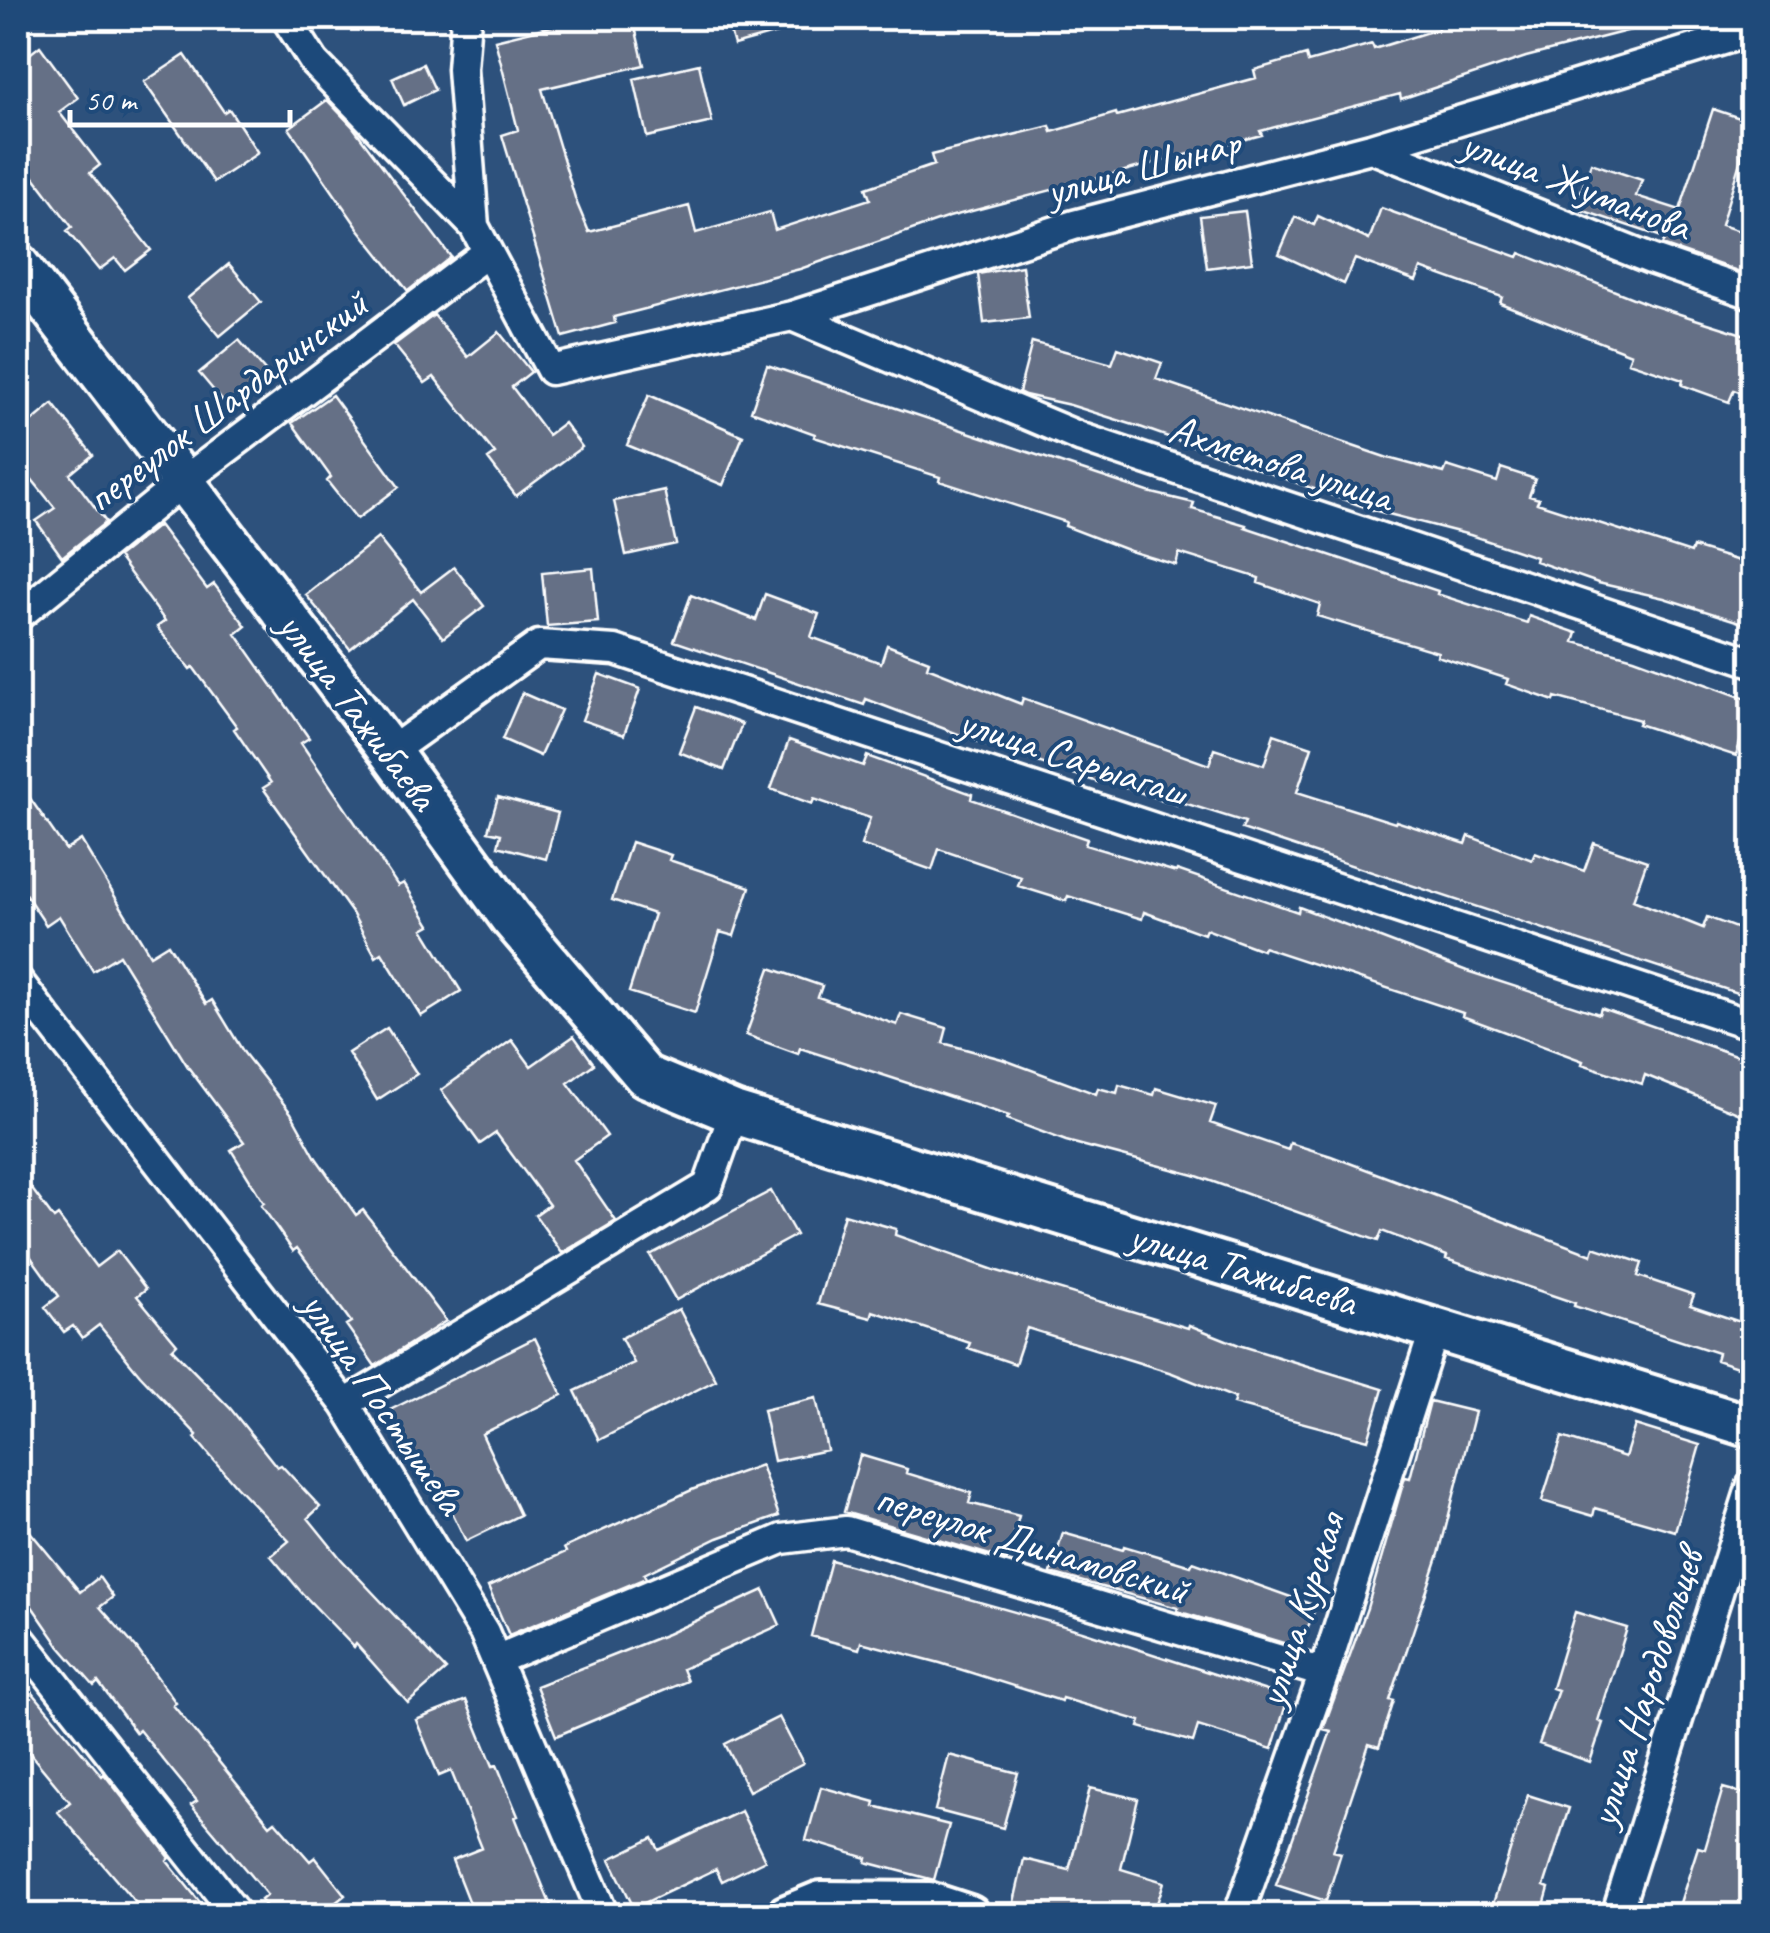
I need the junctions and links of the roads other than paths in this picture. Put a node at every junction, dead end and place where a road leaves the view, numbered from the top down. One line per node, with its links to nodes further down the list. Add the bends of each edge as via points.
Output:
1 (286, 18): 5 (street, via 314,62)
2 (466, 18): 5 (street, via 462,69)
3 (1752, 31): 4 (street, улица Шынар)
4 (1371, 148): 8 (street, улица Жуманова); 9 (street, улица Шынар, via 1074,225)
5 (474, 226): 6 (street)
6 (488, 252): 9 (street, улица Шынар, via 551,370); 10 (street, переулок Шардаринский)
7 (18, 265): 10 (street, улица Тажибаева)
8 (1752, 294)
9 (792, 316): 12 (street, Ахметова улица, via 1082,438)
10 (184, 480): 11 (street, переулок Шардаринский); 13 (street, улица Тажибаева)
11 (18, 616)
12 (1752, 662)
13 (390, 752): 15 (street, улица Сарыагаш, via 539,645 615,650); 16 (street, улица Тажибаева, via 510,917 645,1076)
14 (18, 980): 18 (street, улица Постышева)
15 (1752, 1025)
16 (734, 1113): 17 (street, улица Тажибаева); 18 (street, via 708,1186)
17 (1435, 1328): 19 (street, улица Тажибаева); 23 (street, улица Курская)
18 (345, 1404): 22 (street, улица Постышева)
19 (1752, 1427)
20 (1752, 1484): 29 (street, улица Народовольцев)
21 (18, 1636): 24 (street)
22 (496, 1660): 23 (street, переулок Динамовский, via 782,1539 846,1531); 25 (street, улица Постышева)
23 (1324, 1673): 28 (street, улица Курская)
24 (238, 1916)
25 (604, 1916)
26 (786, 1916): 27 (street, via 821,1902 929,1902)
27 (968, 1916)
28 (1238, 1916)
29 (1616, 1916)

